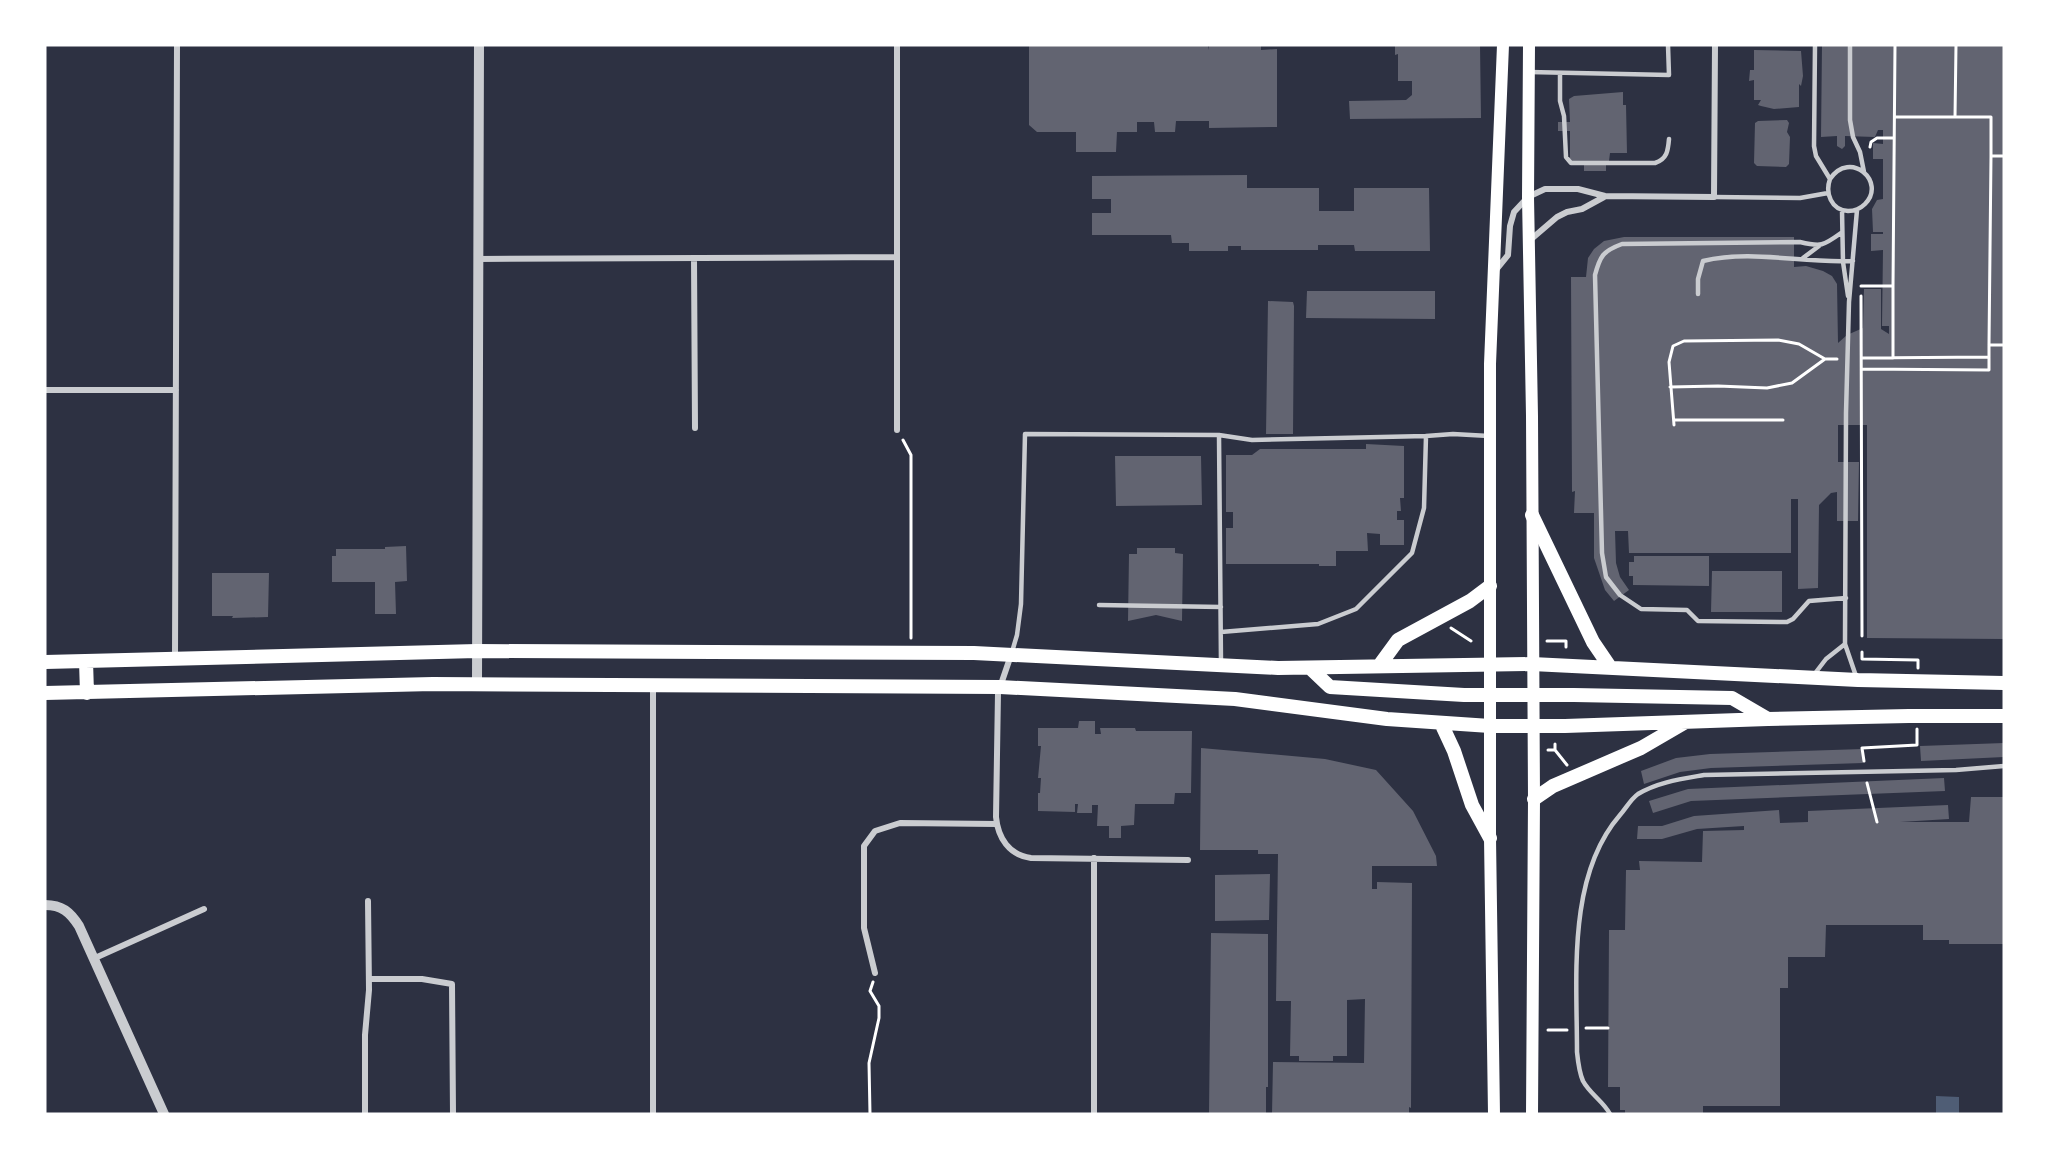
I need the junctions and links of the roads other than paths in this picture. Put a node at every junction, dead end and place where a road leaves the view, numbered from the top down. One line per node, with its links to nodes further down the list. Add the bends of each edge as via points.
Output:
1 (177, 45): 34 (street)
2 (479, 45): 25 (street)
3 (897, 45): 24 (street)
4 (1503, 45): 30 (main road)
5 (1529, 45): 10 (main road)
6 (1668, 45): 11 (lane, via 1669,75)
7 (1715, 45): 18 (street)
8 (1815, 45): 14 (lane, via 1814,146)
9 (1850, 45): 13 (lane, via 1850,120)
10 (1529, 72): 11 (lane); 17 (main road)
11 (1560, 73): 12 (lane, via 1566,157 1571,163 1655,163 1667,154)
12 (1669, 139)
13 (1865, 173): 14 (lane, via 1854,167 1843,168); 20 (lane, via 1871,184 1870,197)
14 (1830, 179): 15 (lane)
15 (1828, 193): 18 (lane, via 1800,198); 19 (lane)
16 (1605, 196): 17 (street, via 1578,189 1545,189); 18 (street); 22 (street, via 1557,217)
17 (1528, 197): 22 (main road); 30 (street, via 1514,212 1508,255)
18 (1714, 197)
19 (1842, 210): 20 (lane); 21 (lane)
20 (1857, 210): 28 (lane)
21 (1841, 233): 23 (lane); 29 (lane)
22 (1529, 242): 40 (main road)
23 (1819, 246): 27 (lane); 42 (lane, via 1800,242 1622,244 1603,254 1595,275 1602,553 1606,577 1620,595 1641,609 1687,610 1698,621 1787,622 1809,601)
24 (897, 257): 26 (street); 36 (street)
25 (478, 258): 26 (street); 47 (street)
26 (694, 258): 35 (street)
27 (1803, 258): 29 (lane); 31 (lane, via 1721,257 1703,261)
28 (1853, 261): 29 (lane); 32 (lane)
29 (1843, 262): 32 (lane)
30 (1492, 274): 38 (main road)
31 (1698, 294)
32 (1849, 302): 42 (lane)
33 (45, 390): 34 (street)
34 (176, 390): 49 (street)
35 (695, 428)
36 (897, 430)
37 (1219, 435): 39 (lane, via 1252,440); 44 (lane); 48 (lane, via 1025,434 1020,611)
38 (1489, 435): 39 (lane); 41 (main road)
39 (1426, 436): 45 (lane, via 1424,508 1412,553 1356,609 1318,624)
40 (1532, 514): 53 (main road); 57 (main road, via 1593,642)
41 (1490, 586): 52 (main road); 55 (main road, via 1398,640)
42 (1846, 598): 46 (lane)
43 (1099, 605): 44 (lane)
44 (1221, 608): 45 (lane)
45 (1221, 632): 54 (lane)
46 (1845, 644): 58 (lane); 59 (lane)
47 (477, 651): 48 (main road); 49 (main road); 61 (street)
48 (1011, 654): 54 (main road); 63 (street)
49 (176, 660): 51 (main road)
50 (45, 662): 51 (main road)
51 (86, 662): 65 (main road)
52 (1490, 663): 53 (main road); 55 (main road); 66 (main road)
53 (1532, 664): 57 (main road); 67 (main road)
54 (1221, 665): 56 (main road)
55 (1379, 666): 56 (main road)
56 (1310, 668): 66 (main road, via 1330,687)
57 (1610, 668): 58 (main road)
58 (1812, 678): 59 (main road)
59 (1858, 680): 60 (main road)
60 (2004, 683)
61 (477, 684): 62 (main road); 65 (main road)
62 (653, 684): 63 (main road); 89 (street)
63 (1000, 687): 71 (main road, via 1235,699); 76 (street)
64 (45, 693): 65 (main road)
65 (87, 693)
66 (1490, 695): 67 (main road); 72 (main road)
67 (1532, 695): 69 (main road, via 1732,698); 73 (main road)
68 (2004, 716): 69 (main road)
69 (1768, 719): 70 (main road)
70 (1686, 722): 73 (main road); 75 (main road, via 1641,748 1553,786)
71 (1441, 723): 72 (main road); 77 (main road, via 1472,805)
72 (1490, 726): 73 (main road); 77 (main road)
73 (1533, 726): 75 (main road)
74 (2004, 766): 93 (lane, via 1704,775 1662,783 1637,795 1612,824 1588,872 1578,931 1577,1052 1581,1076)
75 (1534, 800): 92 (main road)
76 (997, 824): 78 (street, via 1006,845 1017,855); 84 (street, via 900,823 875,831 864,846 864,928)
77 (1490, 838): 91 (main road)
78 (1094, 858): 79 (street); 90 (street)
79 (1188, 860)
80 (368, 901): 85 (street)
81 (45, 904): 83 (street, via 63,908 73,917)
82 (204, 909): 83 (street)
83 (95, 958): 86 (street)
84 (875, 973)
85 (369, 979): 87 (street); 88 (street, via 422,979 452,984)
86 (164, 1114)
87 (365, 1114)
88 (453, 1114)
89 (653, 1114)
90 (1094, 1114)
91 (1494, 1114)
92 (1532, 1114)
93 (1610, 1114)

